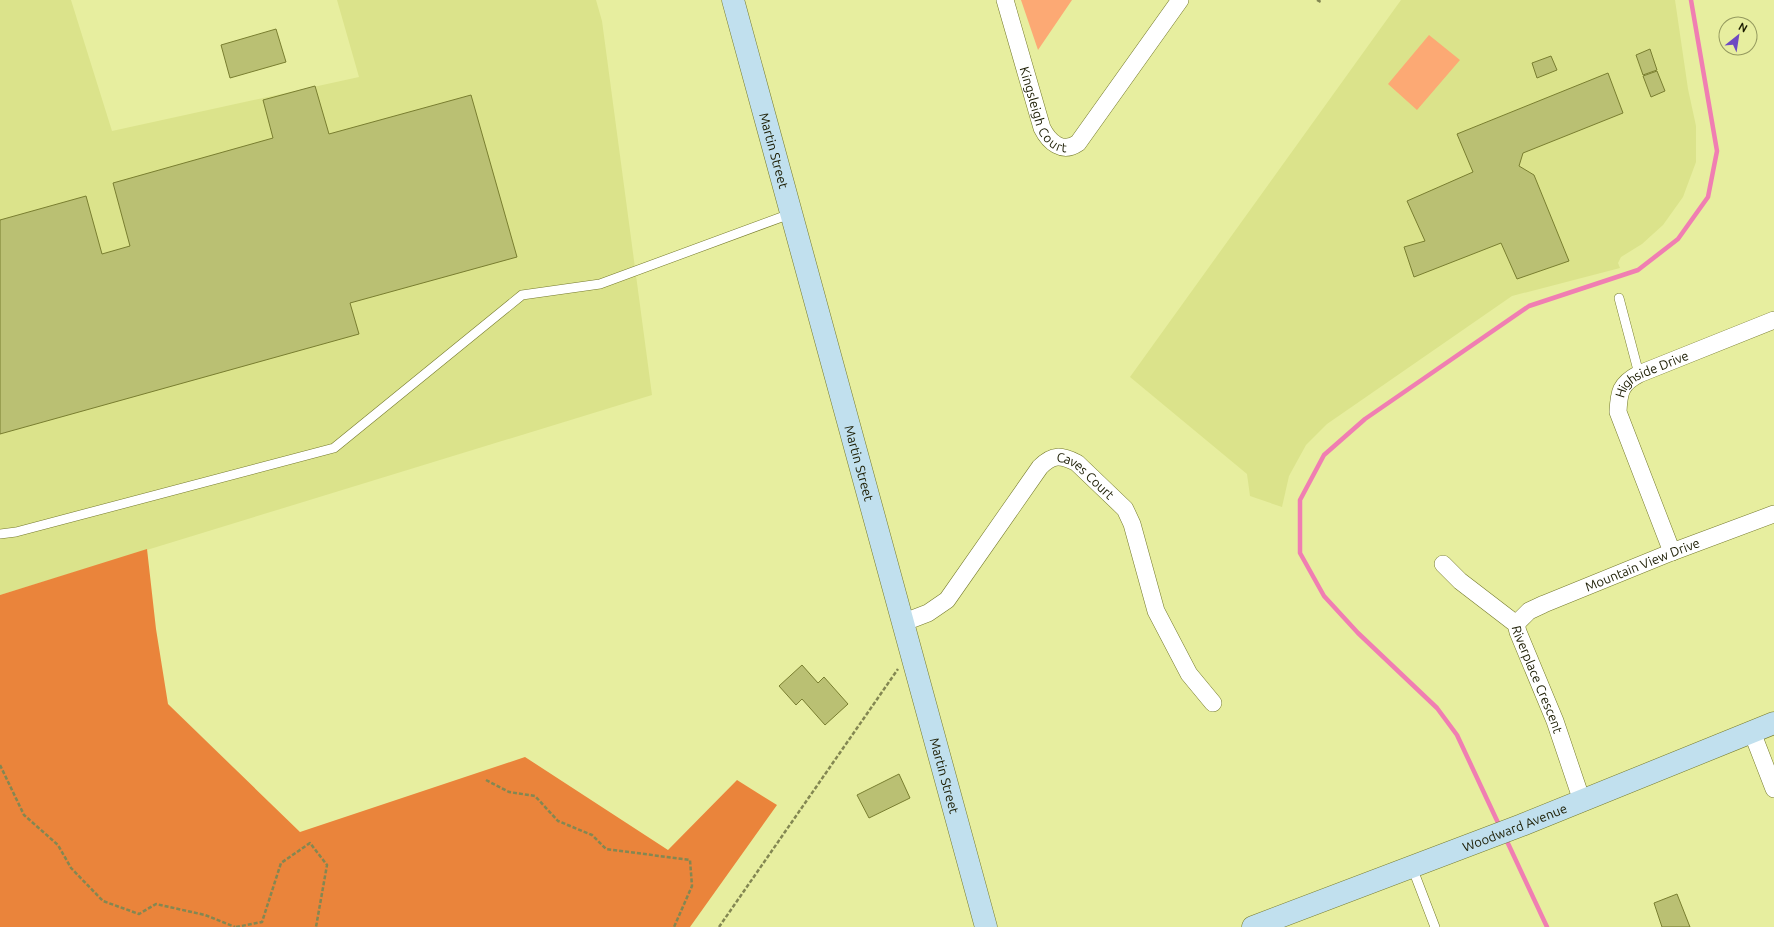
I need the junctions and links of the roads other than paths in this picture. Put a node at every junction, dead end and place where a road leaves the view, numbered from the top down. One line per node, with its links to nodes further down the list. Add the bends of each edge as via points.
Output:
1 (733, 0): 4 (street, Martin Street)
2 (1005, 0): 3 (street, Kingsleigh Court, via 1042,128 1052,142 1059,147 1067,148 1078,143)
3 (1180, 0)
4 (790, 214): 9 (lane, via 600,284 522,295 334,448 16,532); 12 (street, Martin Street)
5 (1619, 298): 7 (lane)
6 (1774, 320): 7 (street, Highside Drive)
7 (1639, 374): 10 (street, Highside Drive, via 1624,384 1618,398 1618,412)
8 (1774, 514): 10 (street, Mountain View Drive)
9 (0, 534)
10 (1672, 552): 13 (street, Mountain View Drive, via 1544,604 1530,611)
11 (1444, 564): 13 (street, Riverplace Crescent, via 1460,581)
12 (902, 623): 14 (street, Caves Court, via 928,613 947,600 1040,467 1048,459 1068,458 1077,463 1125,509 1132,524 1156,611 1189,674); 20 (street, Martin Street)
13 (1516, 624): 18 (street, Riverplace Crescent)
14 (1213, 703)
15 (1774, 723): 16 (street, Woodward Avenue)
16 (1752, 732): 17 (street); 18 (street, Woodward Avenue)
17 (1774, 790)
18 (1582, 801): 19 (street, Woodward Avenue)
19 (1412, 867): 21 (street, Woodward Avenue); 22 (lane)
20 (986, 927)
21 (1253, 927)
22 (1435, 927)

